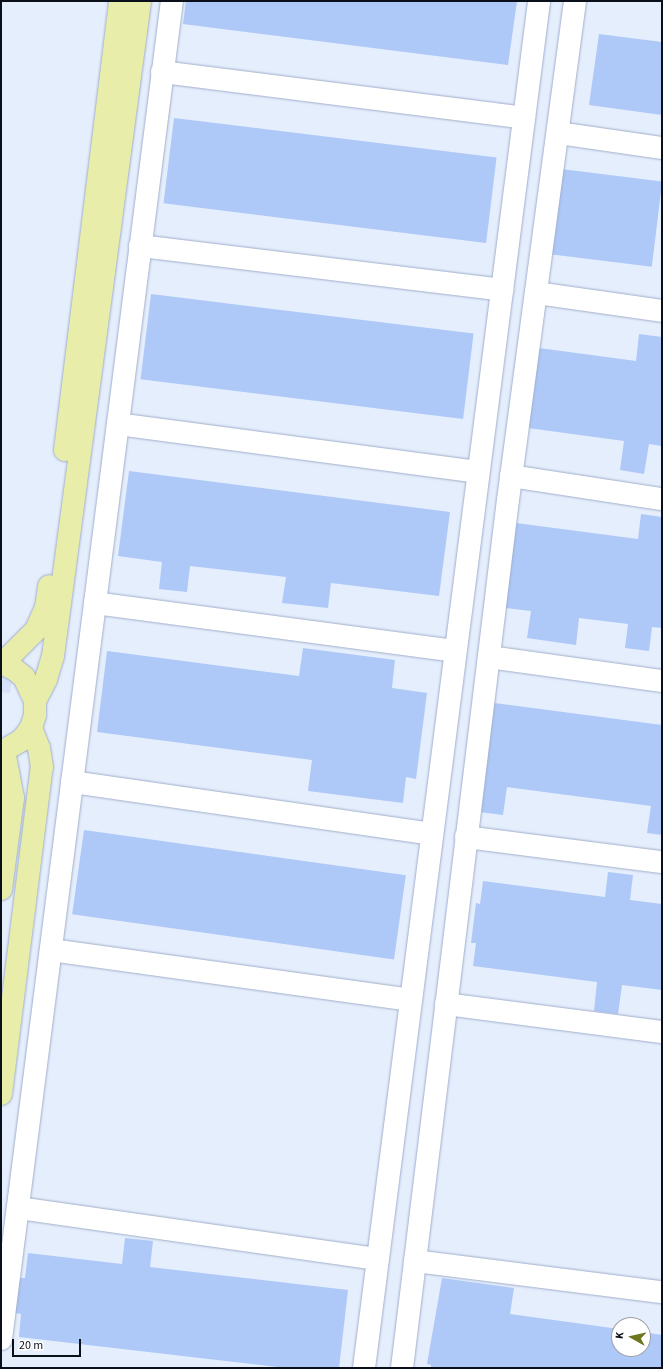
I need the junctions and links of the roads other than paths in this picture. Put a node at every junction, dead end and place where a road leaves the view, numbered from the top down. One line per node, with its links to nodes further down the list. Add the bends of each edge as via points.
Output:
1 (120, 1): 21 (main road, via 46,608 36,630)
2 (140, 1): 23 (main road, via 53,656 46,679)
3 (172, 1): 6 (lane)
4 (539, 1): 7 (lane)
5 (575, 1): 8 (lane)
6 (162, 72): 7 (lane); 10 (lane)
7 (524, 118): 11 (lane)
8 (558, 133): 9 (lane); 12 (lane)
9 (662, 148)
10 (140, 246): 11 (lane); 14 (lane)
11 (502, 290): 15 (lane)
12 (536, 293): 13 (lane); 16 (lane)
13 (662, 311)
14 (118, 424): 15 (lane); 18 (lane)
15 (478, 472): 19 (lane)
16 (511, 476): 17 (lane); 20 (lane)
17 (662, 499)
18 (95, 603): 19 (lane); 26 (lane)
19 (455, 651): 27 (lane)
20 (489, 657): 22 (lane); 28 (lane)
21 (2, 663): 23 (main road, via 24,677)
22 (662, 681)
23 (35, 701): 24 (main road, via 35,715)
24 (31, 728): 25 (main road, via 22,740); 35 (main road, via 39,748 42,767)
25 (2, 751): 30 (main road, via 13,798)
26 (72, 782): 27 (lane); 31 (lane)
27 (431, 834): 32 (lane)
28 (466, 838): 29 (lane); 33 (lane)
29 (662, 862)
30 (1, 889)
31 (51, 950): 32 (lane); 36 (lane)
32 (410, 1000): 37 (lane)
33 (446, 1004): 34 (lane); 38 (lane)
34 (662, 1032)
35 (1, 1094)
36 (18, 1208): 37 (lane); 40 (lane)
37 (377, 1259): 41 (lane)
38 (415, 1261): 39 (lane); 42 (lane)
39 (662, 1292)
40 (1, 1339)
41 (364, 1368)
42 (402, 1368)

